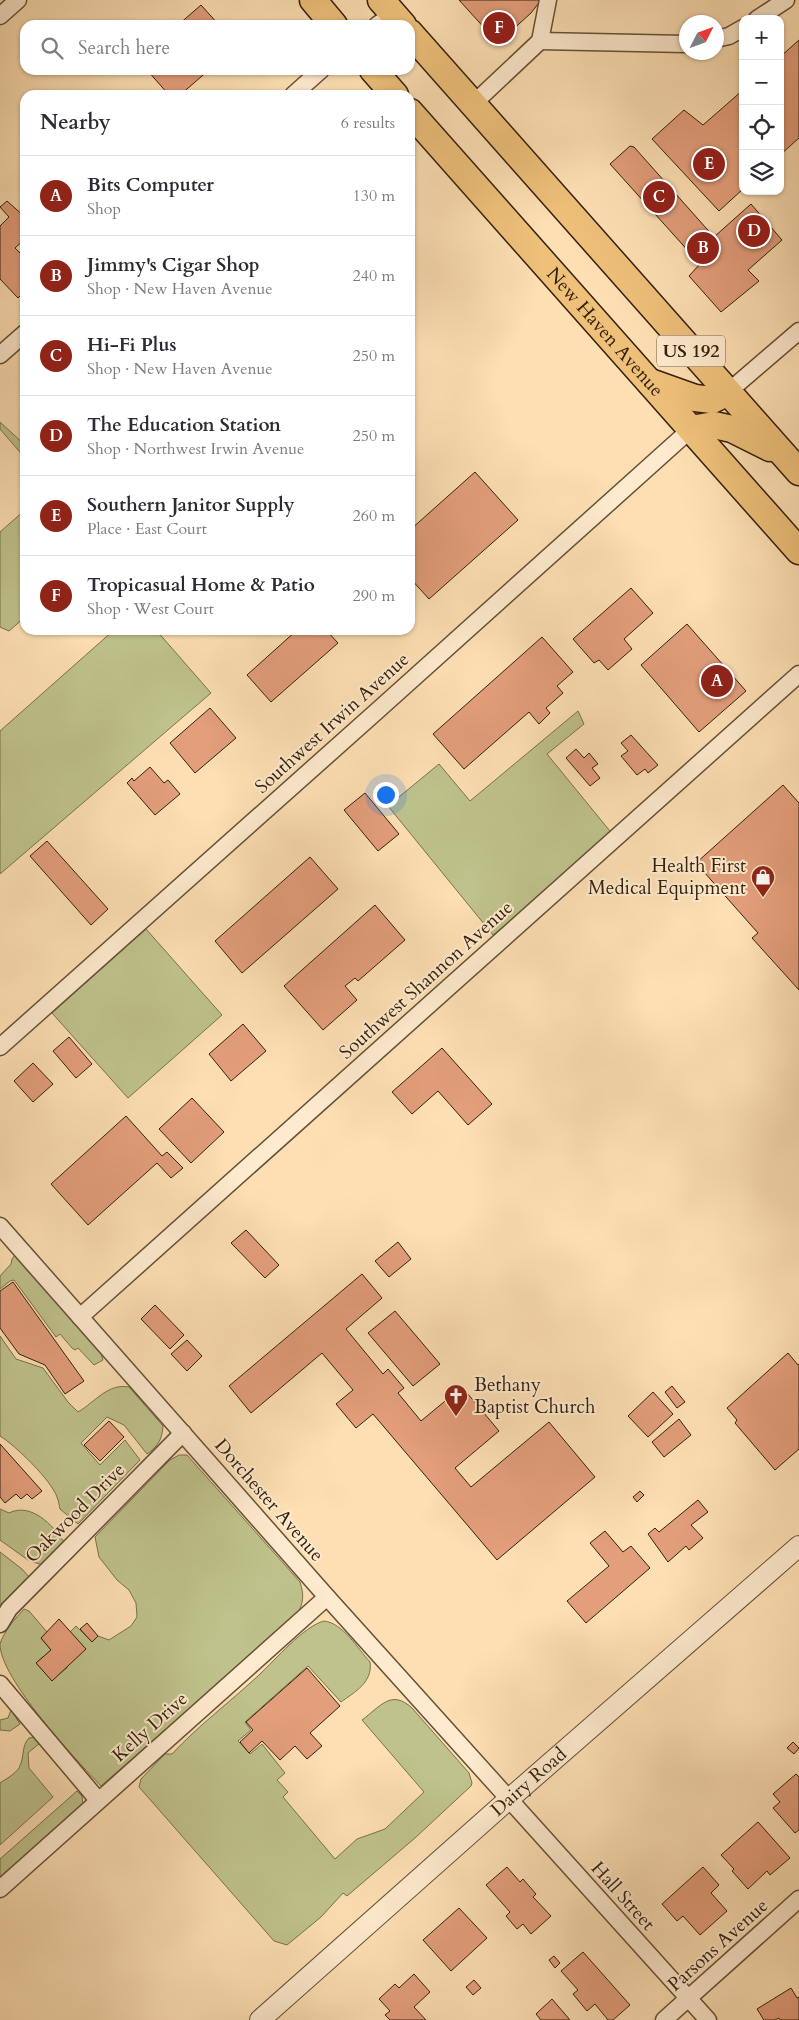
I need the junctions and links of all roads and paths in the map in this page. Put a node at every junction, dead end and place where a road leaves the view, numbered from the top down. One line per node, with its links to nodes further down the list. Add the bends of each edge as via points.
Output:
1 (18, 0): 6 (street)
2 (313, 0): 7 (main road)
3 (548, 0): 11 (street)
4 (786, 0): 5 (street)
5 (763, 15)
6 (0, 16)
7 (330, 20)
8 (739, 30): 9 (street)
9 (724, 37)
10 (415, 39): 17 (main road, US 192)
11 (540, 41): 12 (street); 17 (street)
12 (679, 44)
13 (315, 75): 15 (street)
14 (377, 75): 16 (main road)
15 (299, 90)
16 (391, 90)
17 (472, 105): 23 (main road, US 192)
18 (415, 118): 22 (main road, New Haven Avenue / US 192)
19 (799, 330): 23 (street)
20 (20, 337): 21 (street)
21 (0, 355)
22 (647, 381): 23 (main road, via 695,398 712,400); 24 (main road, New Haven Avenue / US 192)
23 (728, 392): 25 (main road, US 192)
24 (691, 429): 25 (main road, via 714,425 732,429); 26 (main road, New Haven Avenue / US 192); 28 (street, Southwest Irwin Avenue)
25 (792, 464)
26 (799, 551)
27 (799, 674): 30 (street, Southwest Shannon Avenue)
28 (0, 1047)
29 (0, 1226): 30 (street, Dorchester Avenue)
30 (80, 1317): 31 (street, Dorchester Avenue)
31 (183, 1433): 33 (street, Dorchester Avenue); 34 (street, Oakwood Drive, via 8,1609)
32 (799, 1546): 36 (street, Dairy Road)
33 (327, 1597): 36 (street, Dorchester Avenue); 37 (street, Kelly Drive)
34 (0, 1624)
35 (0, 1684): 37 (street)
36 (509, 1799): 40 (street, Hall Street); 41 (street, Dairy Road)
37 (98, 1800): 38 (street, Kelly Drive)
38 (0, 1889)
39 (799, 1899): 40 (street, Parsons Avenue)
40 (688, 1998): 42 (street, Parsons Avenue); 43 (street, Hall Street)
41 (260, 2020)
42 (664, 2020)
43 (708, 2020)

